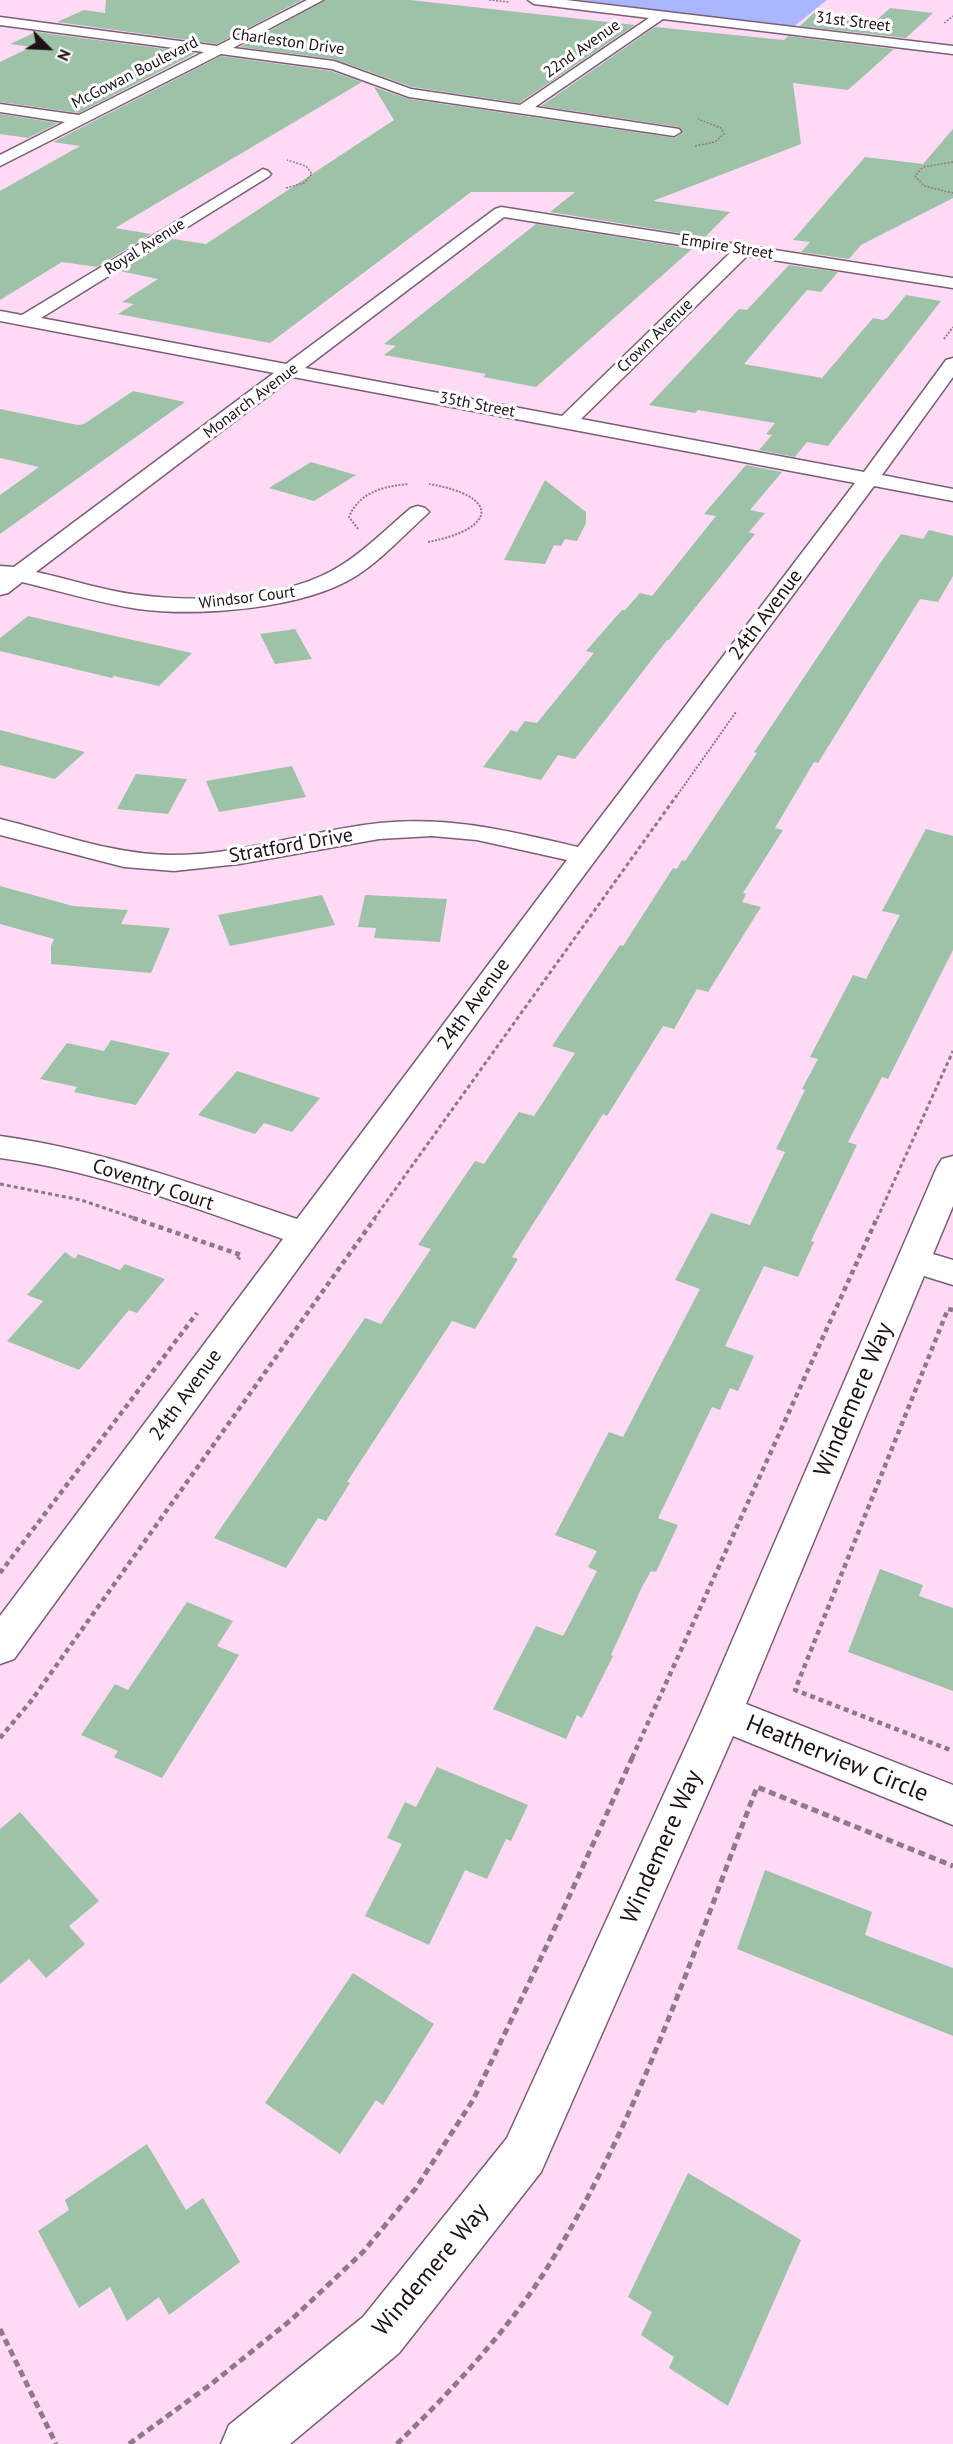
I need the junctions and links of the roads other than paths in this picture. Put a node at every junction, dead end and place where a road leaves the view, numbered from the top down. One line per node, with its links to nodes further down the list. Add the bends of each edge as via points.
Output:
1 (317, 0): 10 (street, McGowan Boulevard)
2 (534, 0): 4 (street, 31st Street)
3 (642, 0): 6 (street, via 721,9)
4 (661, 15): 6 (street, 31st Street); 12 (street, 22nd Avenue)
5 (0, 21): 10 (street, Charleston Drive)
6 (705, 21): 8 (street, 31st Street)
7 (953, 35): 8 (street)
8 (939, 49): 9 (street, 31st Street)
9 (953, 50)
10 (219, 51): 12 (street, Charleston Drive, via 334,65 409,93); 13 (street, McGowan Boulevard)
11 (0, 108): 13 (street)
12 (522, 110): 14 (street, Charleston Drive)
13 (81, 120): 15 (street, McGowan Boulevard)
14 (674, 132)
15 (0, 161)
16 (263, 174): 21 (street, Royal Avenue)
17 (501, 212): 18 (street, Empire Street); 23 (street, Monarch Avenue)
18 (743, 250): 19 (street, Empire Street); 24 (street, Crown Avenue)
19 (953, 283)
20 (0, 316): 21 (street, 35th Street)
21 (26, 320): 23 (street, 35th Street)
22 (953, 364): 25 (street, 24th Avenue)
23 (292, 370): 24 (street, 35th Street); 28 (street, Monarch Avenue)
24 (567, 422): 25 (street, 35th Street)
25 (869, 479): 26 (street, 35th Street); 31 (street, 24th Avenue)
26 (953, 495)
27 (418, 512): 28 (street, Windsor Court, via 348,571 307,590 261,599 207,605 138,603)
28 (9, 573): 29 (street, Monarch Avenue)
29 (0, 588)
30 (0, 826): 31 (street, Stratford Drive, via 124,860 174,863 239,856 379,831 432,828 477,832)
31 (584, 855): 34 (street, 24th Avenue)
32 (0, 1147): 34 (street, Coventry Court, via 40,1151 124,1173)
33 (953, 1167): 35 (street, Windemere Way)
34 (304, 1234): 36 (street, 24th Avenue)
35 (933, 1266): 37 (street, Windemere Way)
36 (0, 1647)
37 (722, 1713): 38 (street, Heatherview Circle); 39 (street, Windemere Way, via 524,2155 381,2335)
38 (953, 1805)
39 (248, 2444)

